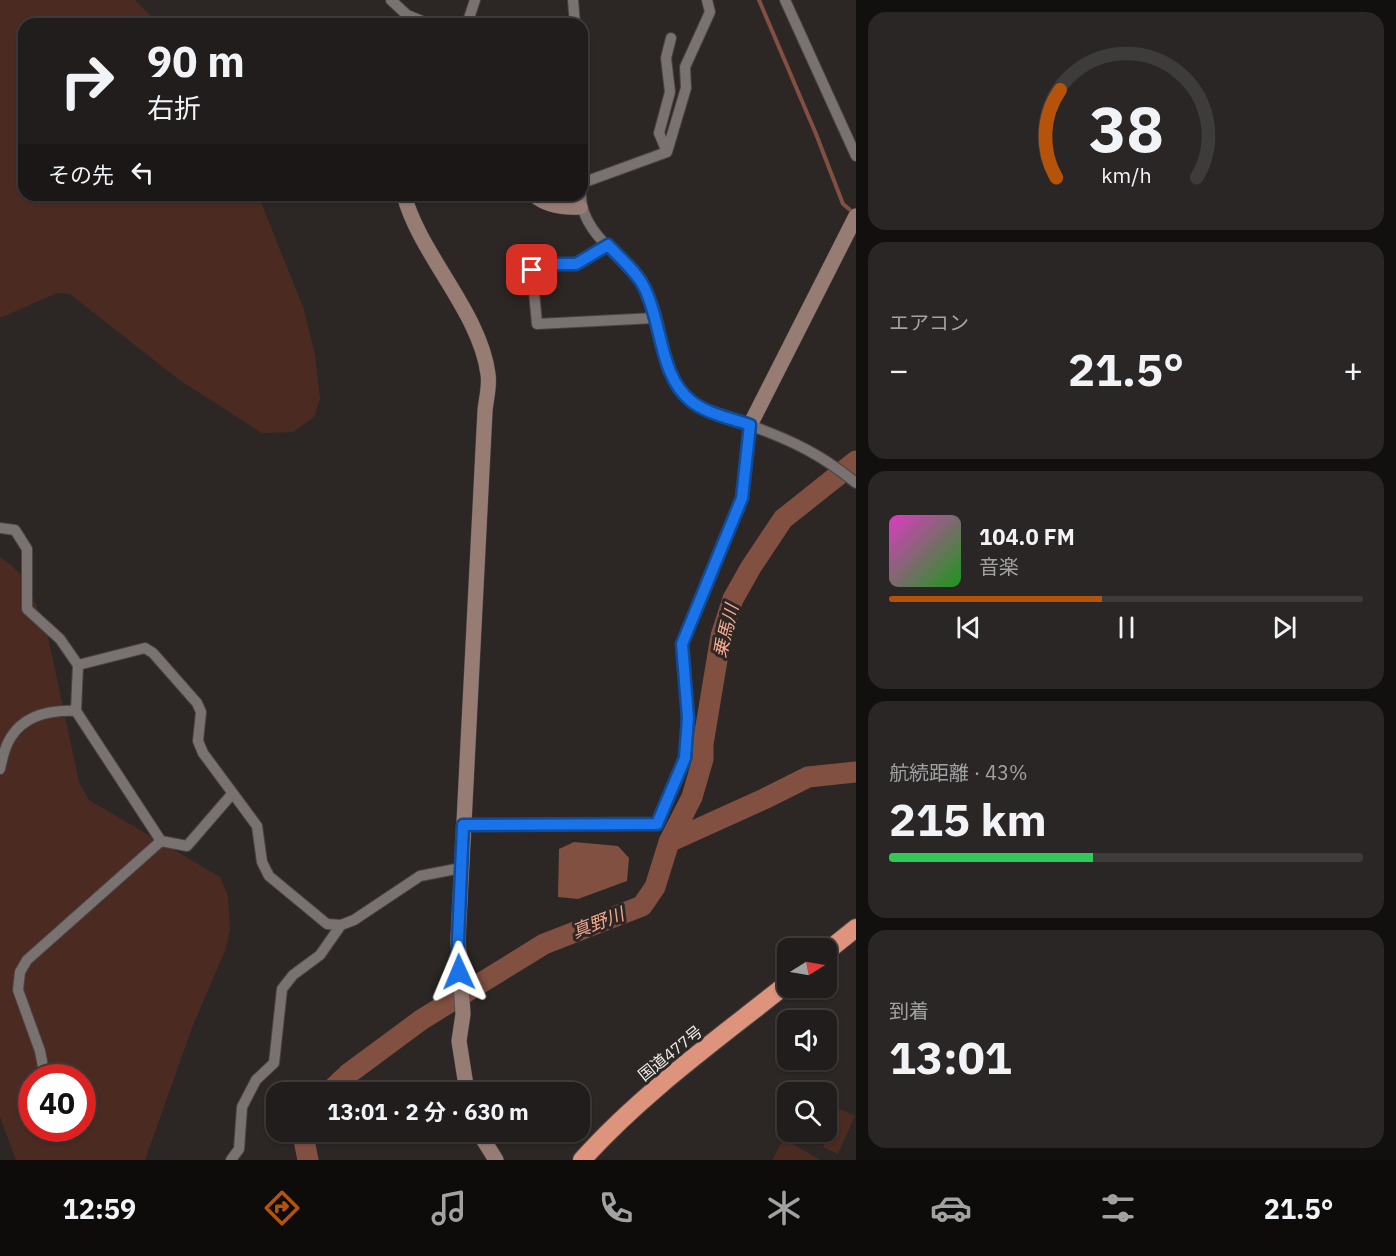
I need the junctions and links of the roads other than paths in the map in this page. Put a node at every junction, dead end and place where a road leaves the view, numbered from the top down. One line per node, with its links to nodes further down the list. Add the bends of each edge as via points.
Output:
1 (390, 0): 6 (street)
2 (475, 0): 7 (street)
3 (573, 0): 8 (street)
4 (706, 0): 10 (street, via 710,12 685,67 686,88)
5 (785, 0): 11 (street)
6 (414, 18)
7 (469, 18)
8 (574, 18)
9 (671, 38): 10 (street, via 666,58 670,92 659,133)
10 (667, 152): 12 (street)
11 (856, 156)
12 (588, 181)
13 (406, 201): 26 (street, via 476,335 489,377)
14 (543, 201): 15 (street, via 564,207)
15 (580, 201): 17 (street, via 590,228)
16 (856, 216): 19 (street)
17 (608, 245): 18 (street, via 644,286); 18 (street, via 576,264 551,264 532,270 537,324)
18 (655, 318): 19 (street, via 673,380 690,400)
19 (750, 425): 20 (street, via 802,445); 26 (street, via 742,498 682,644 688,718 685,758 657,824)
20 (856, 483)
21 (0, 528): 22 (street, via 15,530 27,549 27,609 60,639)
22 (78, 665): 23 (street); 25 (street, via 145,648 153,653 197,704 201,712 201,747)
23 (76, 711): 24 (street, via 47,712 17,730 10,738); 27 (street)
24 (0, 769)
25 (232, 794): 27 (street, via 187,846); 29 (street, via 256,826 262,862 269,876 327,924)
26 (463, 825): 28 (street)
27 (161, 841): 33 (street, via 27,960 20,972 18,990)
28 (461, 868): 29 (street, via 420,876); 34 (street, via 458,940 463,1014 459,1041)
29 (341, 925): 36 (street, via 320,955 282,988 274,1063 256,1080 242,1107 239,1149)
30 (856, 928): 31 (highway)
31 (837, 943)
32 (777, 992): 38 (highway, 国道477号, via 651,1093)
33 (42, 1064)
34 (465, 1082)
35 (484, 1142): 37 (street)
36 (231, 1160)
37 (495, 1160)
38 (582, 1160)

